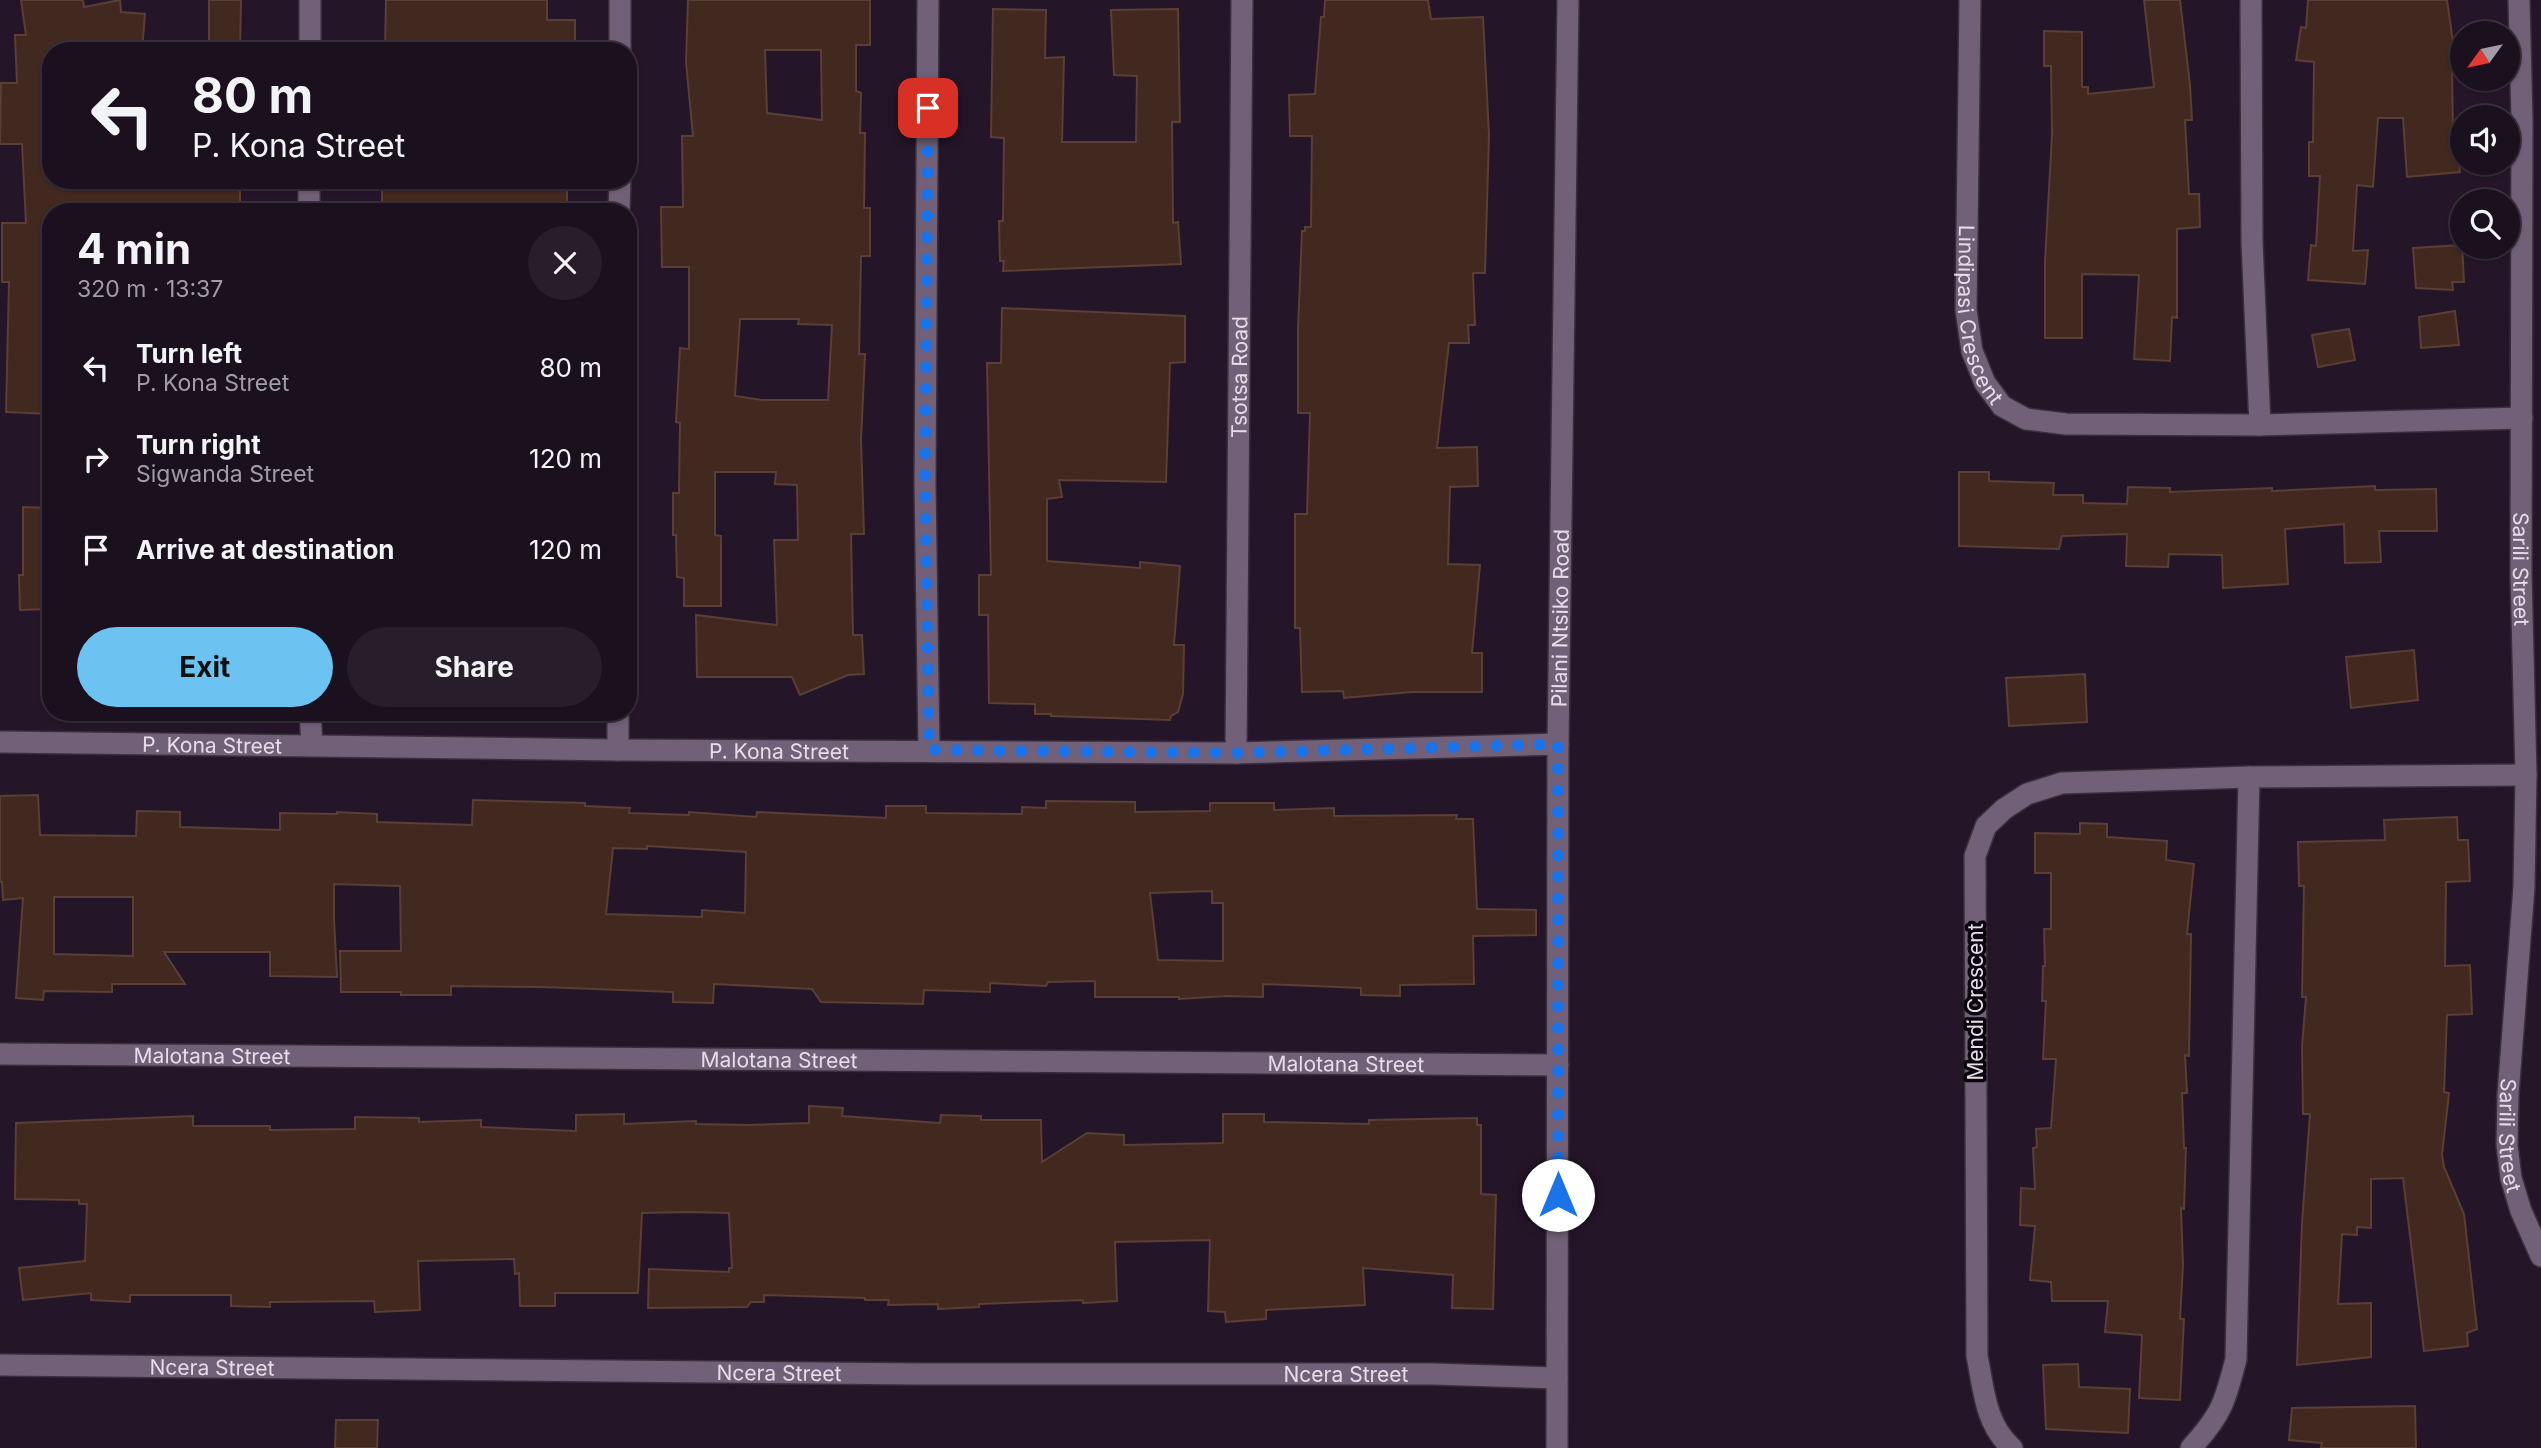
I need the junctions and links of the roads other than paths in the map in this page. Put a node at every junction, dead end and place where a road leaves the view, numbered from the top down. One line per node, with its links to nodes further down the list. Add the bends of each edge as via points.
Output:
1 (310, 0): 9 (street)
2 (620, 0): 10 (street)
3 (929, 0): 19 (street, via 925,484)
4 (1241, 0): 20 (street, Tsotsa Road)
5 (1568, 0): 16 (street, Pilani Ntsiko Road)
6 (1970, 0): 12 (street, Lindipasi Crescent, via 1966,310 1972,351 1985,383 2002,406 2026,419 2066,424)
7 (2251, 0): 12 (street, via 2252,242)
8 (2519, 0): 11 (street, Sarili Street)
9 (310, 42)
10 (620, 42)
11 (2522, 418): 12 (street, Lindipasi Crescent); 21 (street, Sarili Street)
12 (2260, 425)
13 (311, 721): 17 (street)
14 (618, 721): 18 (street)
15 (0, 742): 17 (street, P. Kona Street)
16 (1558, 744): 20 (street, P. Kona Street); 24 (street, Pilani Ntsiko Road)
17 (312, 745): 18 (street, P. Kona Street)
18 (618, 750): 19 (street, P. Kona Street)
19 (929, 750): 20 (street, P. Kona Street)
20 (1236, 753)
21 (2526, 775): 22 (street, Mendi Crescent); 25 (street, Sarili Street, via 2524,887 2507,1145 2518,1201)
22 (2249, 778): 29 (street, Mendi Crescent, via 2062,783 2026,794 2004,809 1986,825 1975,856 1977,1356 1988,1411 1999,1437); 30 (street, via 2236,1359 2225,1401 2213,1424)
23 (0, 1055): 24 (street, Malotana Street)
24 (1558, 1065): 27 (street, Pilani Ntsiko Road)
25 (2541, 1256)
26 (0, 1365): 27 (street, Ncera Street)
27 (1557, 1378): 28 (street, Pilani Ntsiko Road)
28 (1557, 1448)
29 (2012, 1448)
30 (2191, 1448)

